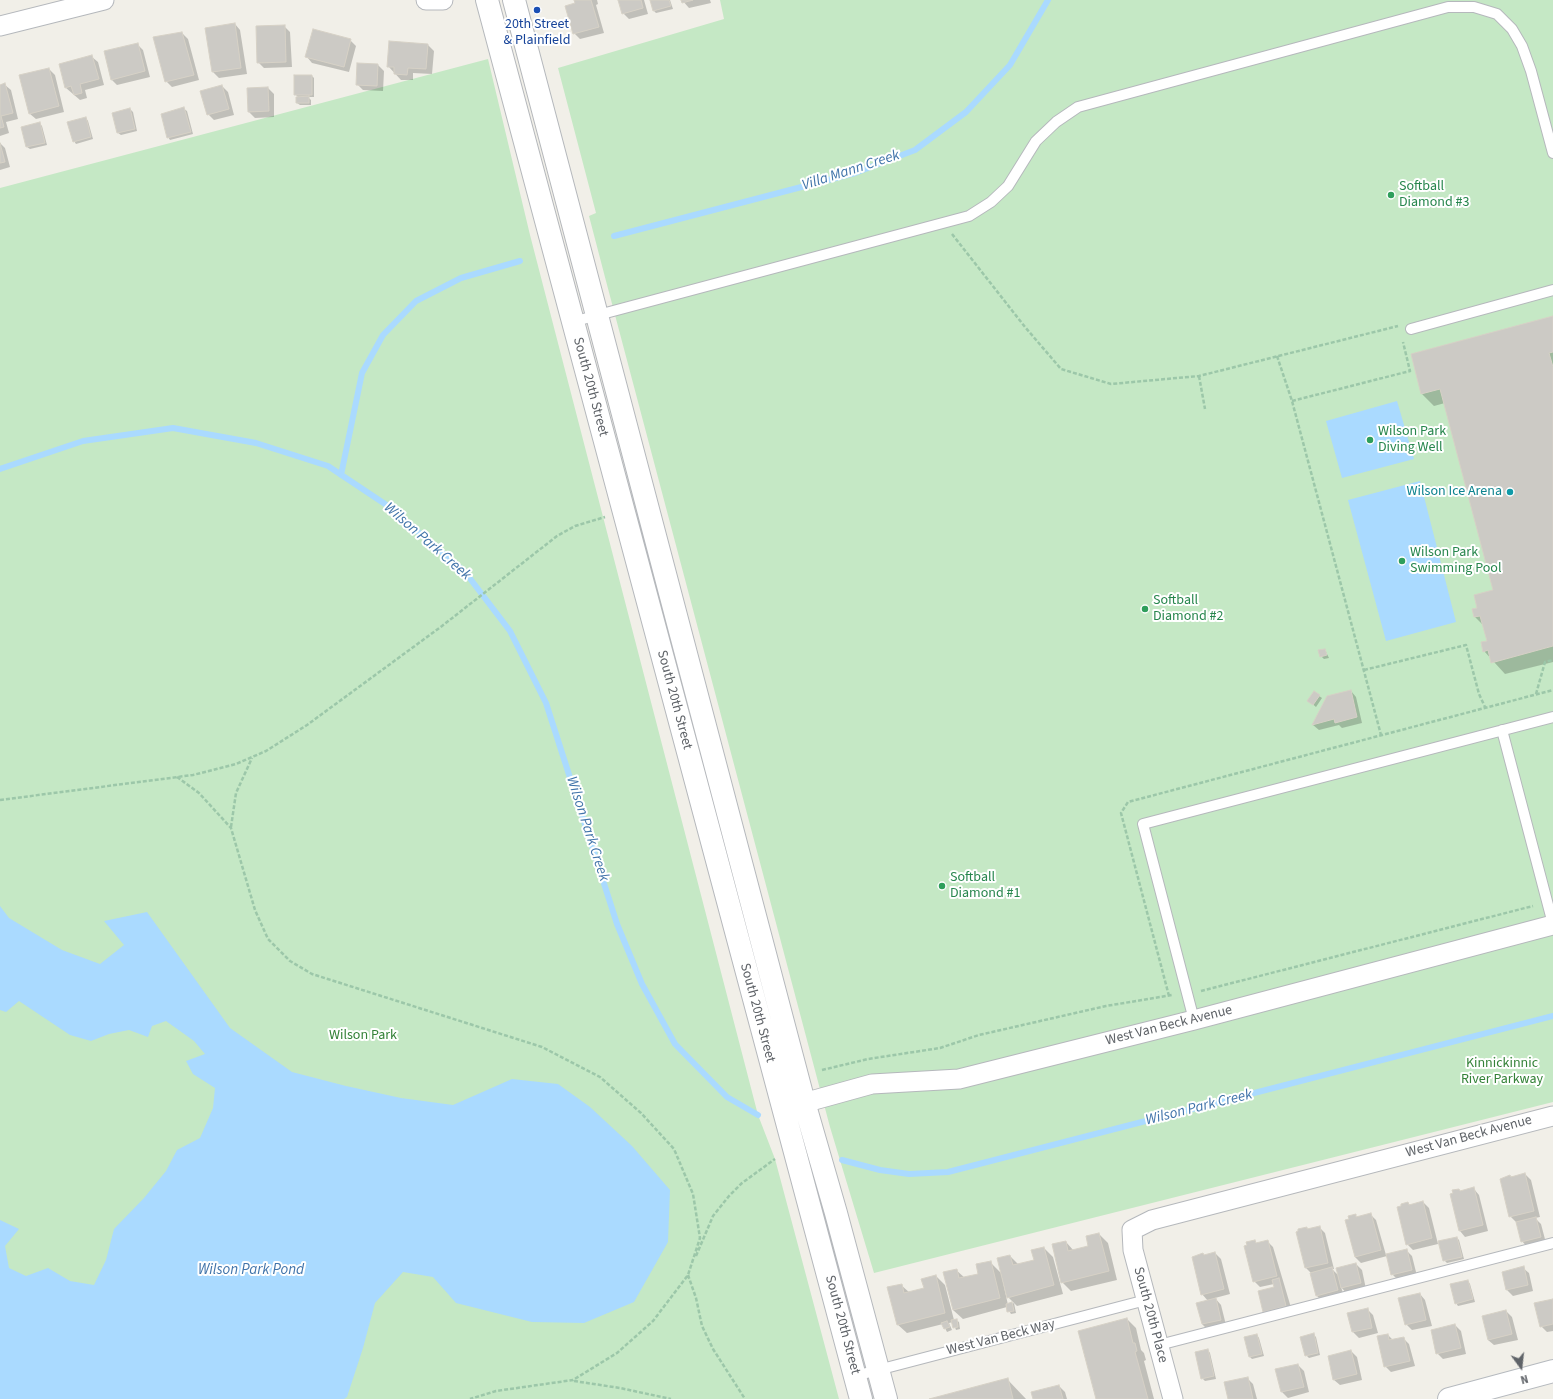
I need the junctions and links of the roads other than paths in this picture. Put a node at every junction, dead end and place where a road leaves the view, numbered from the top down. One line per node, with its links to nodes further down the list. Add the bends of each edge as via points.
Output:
1 (104, 0): 6 (street)
2 (426, 0): 3 (street)
3 (444, 0)
4 (487, 0): 10 (street, South 20th Street)
5 (514, 0): 9 (street, South 20th Street)
6 (0, 26)
7 (1553, 153): 9 (lane, via 1531,71 1522,46 1512,29 1497,14 1474,7 1448,7 1078,107 1056,122 1036,141 1008,186 991,202 970,216)
8 (1553, 290): 11 (lane)
9 (597, 316): 10 (lane); 12 (street, South 20th Street)
10 (572, 322): 13 (street, South 20th Street)
11 (1411, 329)
12 (649, 511): 13 (lane); 18 (street, South 20th Street)
13 (625, 517): 20 (street, South 20th Street)
14 (1553, 716): 15 (lane)
15 (1502, 730): 16 (lane); 17 (lane, via 1143,824)
16 (1553, 925): 17 (street, West Van Beck Avenue)
17 (1194, 1020): 18 (street, West Van Beck Avenue, via 959,1079 872,1084)
18 (807, 1111): 20 (street, West Van Beck Avenue); 25 (street, South 20th Street)
19 (1553, 1116): 21 (street, West Van Beck Avenue, via 1152,1220)
20 (785, 1118): 27 (street, South 20th Street)
21 (1132, 1230): 23 (street, South 20th Place)
22 (1553, 1243): 24 (lane)
23 (1146, 1300): 24 (street, South 20th Place); 25 (lane, West Van Beck Way)
24 (1159, 1345): 30 (street, South 20th Place)
25 (878, 1370): 27 (lane, West Van Beck Way); 29 (street, South 20th Street)
26 (1553, 1371): 31 (street)
27 (855, 1376): 28 (street, South 20th Street)
28 (861, 1399)
29 (886, 1399)
30 (1173, 1399)
31 (1449, 1399)

